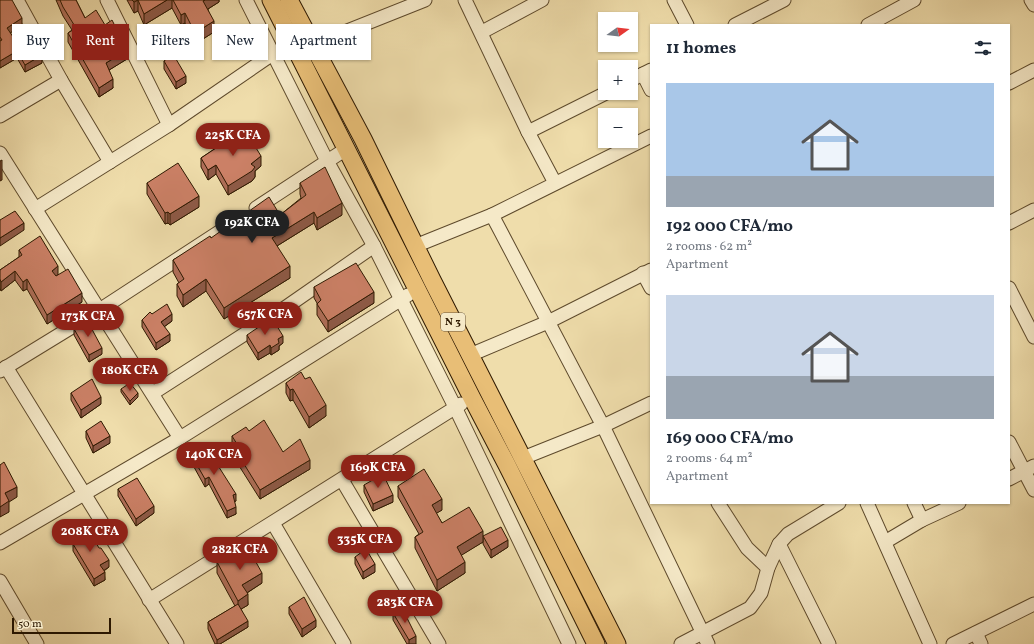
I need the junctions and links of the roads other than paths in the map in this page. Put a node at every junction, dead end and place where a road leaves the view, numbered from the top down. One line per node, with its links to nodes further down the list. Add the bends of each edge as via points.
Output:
1 (17, 0): 28 (street)
2 (107, 0): 33 (street)
3 (246, 0): 22 (street)
4 (270, 0): 15 (main road, N 3)
5 (289, 0): 16 (main road, N 3)
6 (425, 0): 17 (street)
7 (465, 0): 21 (street)
8 (542, 0): 21 (street)
9 (674, 0): 18 (street)
10 (784, 0): 14 (street)
11 (1031, 0): 13 (street)
12 (907, 2): 20 (street)
13 (1034, 5)
14 (755, 21): 19 (street)
15 (282, 24)
16 (301, 24)
17 (365, 24)
18 (686, 24)
19 (740, 24)
20 (870, 24)
21 (482, 32): 34 (street)
22 (274, 54): 33 (street); 38 (street)
23 (300, 60): 36 (main road, N 3)
24 (320, 60): 46 (main road, N 3, via 363,139)
25 (1034, 70): 29 (street)
26 (647, 72): 27 (street); 30 (street)
27 (638, 76)
28 (61, 80): 32 (street); 39 (street)
29 (1010, 82)
30 (650, 86)
31 (598, 97): 34 (street)
32 (0, 116)
33 (169, 125): 39 (street)
34 (528, 132): 40 (street)
35 (650, 136): 40 (street)
36 (346, 149): 38 (street); 49 (main road, N 3)
37 (0, 154): 41 (street)
38 (327, 161): 45 (street); 52 (street)
39 (110, 162): 41 (street)
40 (555, 183): 43 (street)
41 (35, 209): 52 (street)
42 (1034, 210): 44 (street)
43 (492, 215): 46 (street); 53 (street)
44 (1010, 222)
45 (374, 246): 51 (street); 57 (street)
46 (415, 246): 55 (main road, N 3)
47 (647, 272): 48 (street); 53 (street)
48 (650, 284)
49 (417, 290): 51 (street); 58 (main road, N 3)
50 (1010, 290): 54 (street)
51 (401, 299): 60 (street); 62 (street)
52 (98, 311): 56 (street); 57 (street)
53 (548, 322): 55 (street); 61 (street)
54 (1034, 337)
55 (470, 355): 64 (main road, N 3)
56 (3, 369): 69 (street)
57 (153, 393): 62 (street)
58 (472, 398): 60 (street); 91 (main road, N 3)
59 (650, 402): 61 (street)
60 (455, 407): 67 (street); 90 (street)
61 (603, 426): 64 (street); 84 (street)
62 (180, 438): 69 (street)
63 (1010, 443): 65 (street)
64 (523, 458): 92 (main road, N 3)
65 (1030, 469): 66 (street); 68 (street)
66 (1010, 479)
67 (342, 480): 76 (street); 89 (street)
68 (1034, 490)
69 (83, 493): 78 (street); 82 (street)
70 (719, 504): 80 (street, via 748,548)
71 (837, 504): 79 (street, via 788,534)
72 (867, 504): 77 (street)
73 (914, 504): 75 (street)
74 (957, 504): 75 (street)
75 (922, 520): 77 (street)
76 (274, 523): 82 (street); 86 (street)
77 (885, 542): 95 (street)
78 (0, 543)
79 (779, 544): 80 (street); 94 (street)
80 (768, 568): 84 (street, via 761,593 750,608)
81 (0, 582): 87 (street)
82 (149, 600): 88 (street)
83 (1034, 604): 85 (street)
84 (705, 638): 93 (street)
85 (978, 638): 96 (street)
86 (340, 642)
87 (37, 644)
88 (177, 644)
89 (439, 644)
90 (569, 644)
91 (596, 644)
92 (617, 644)
93 (681, 644)
94 (829, 644)
95 (930, 644)
96 (953, 644)

